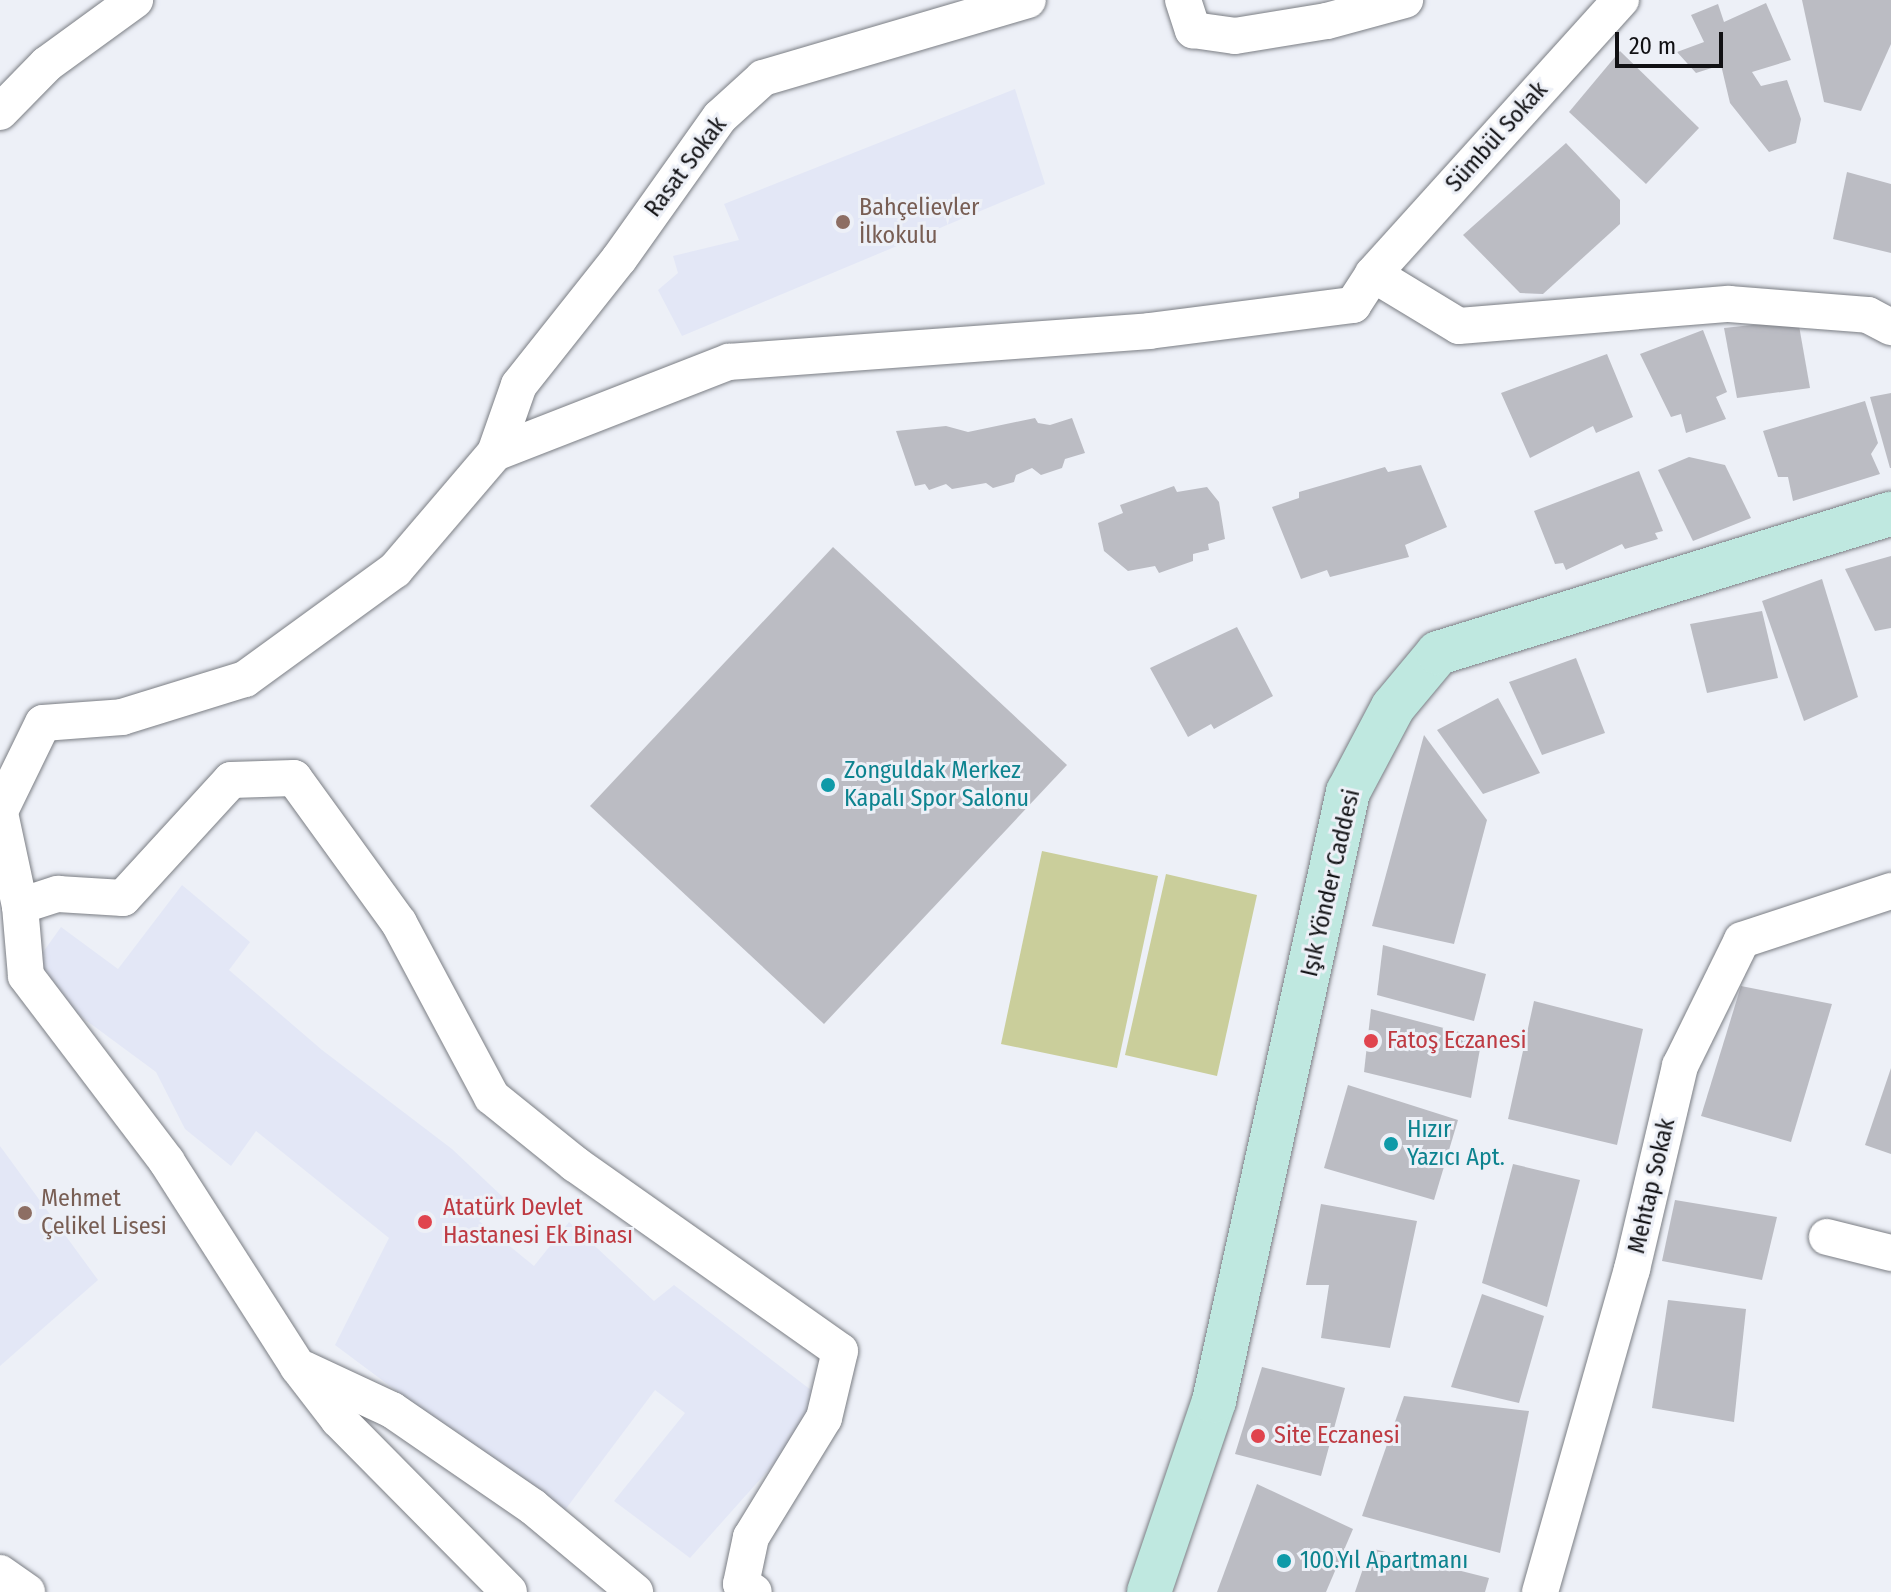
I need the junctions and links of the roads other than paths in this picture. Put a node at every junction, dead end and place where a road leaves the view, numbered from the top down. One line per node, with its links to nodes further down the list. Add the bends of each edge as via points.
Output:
1 (135, 0): 6 (street, via 47,64)
2 (1028, 0): 9 (street, Rasat Sokak, via 763,78 720,117 619,259 519,385)
3 (1183, 0): 4 (street, via 1193,30 1235,36 1327,21)
4 (1405, 0)
5 (1621, 0): 7 (street, Sümbül Sokak)
6 (0, 112)
7 (1373, 274): 8 (street, via 1459,326 1729,304 1868,315); 9 (street, Sümbül Sokak, via 1353,305 1149,331 729,362)
8 (1891, 327)
9 (495, 453): 11 (street, via 395,570 245,679 122,717 43,723)
10 (1891, 514): 22 (street, Işık Yönder Caddesi, via 1438,653 1393,707 1348,792 1214,1401)
11 (0, 812): 13 (street)
12 (1891, 891): 23 (street, Mehtap Sokak, via 1742,940 1680,1066 1632,1269)
13 (20, 906): 16 (street, via 26,976 167,1162); 21 (street, via 58,894 123,898 231,780 294,778 399,923 492,1097 575,1164 840,1351 824,1418 751,1537 741,1584)
14 (1827, 1237): 15 (street)
15 (1891, 1253)
16 (298, 1367): 19 (street, via 338,1419); 20 (street, via 392,1410 533,1507)
17 (0, 1573): 18 (street)
18 (27, 1592)
19 (509, 1592)
20 (635, 1592)
21 (754, 1592)
22 (1149, 1592)
23 (1540, 1592)

